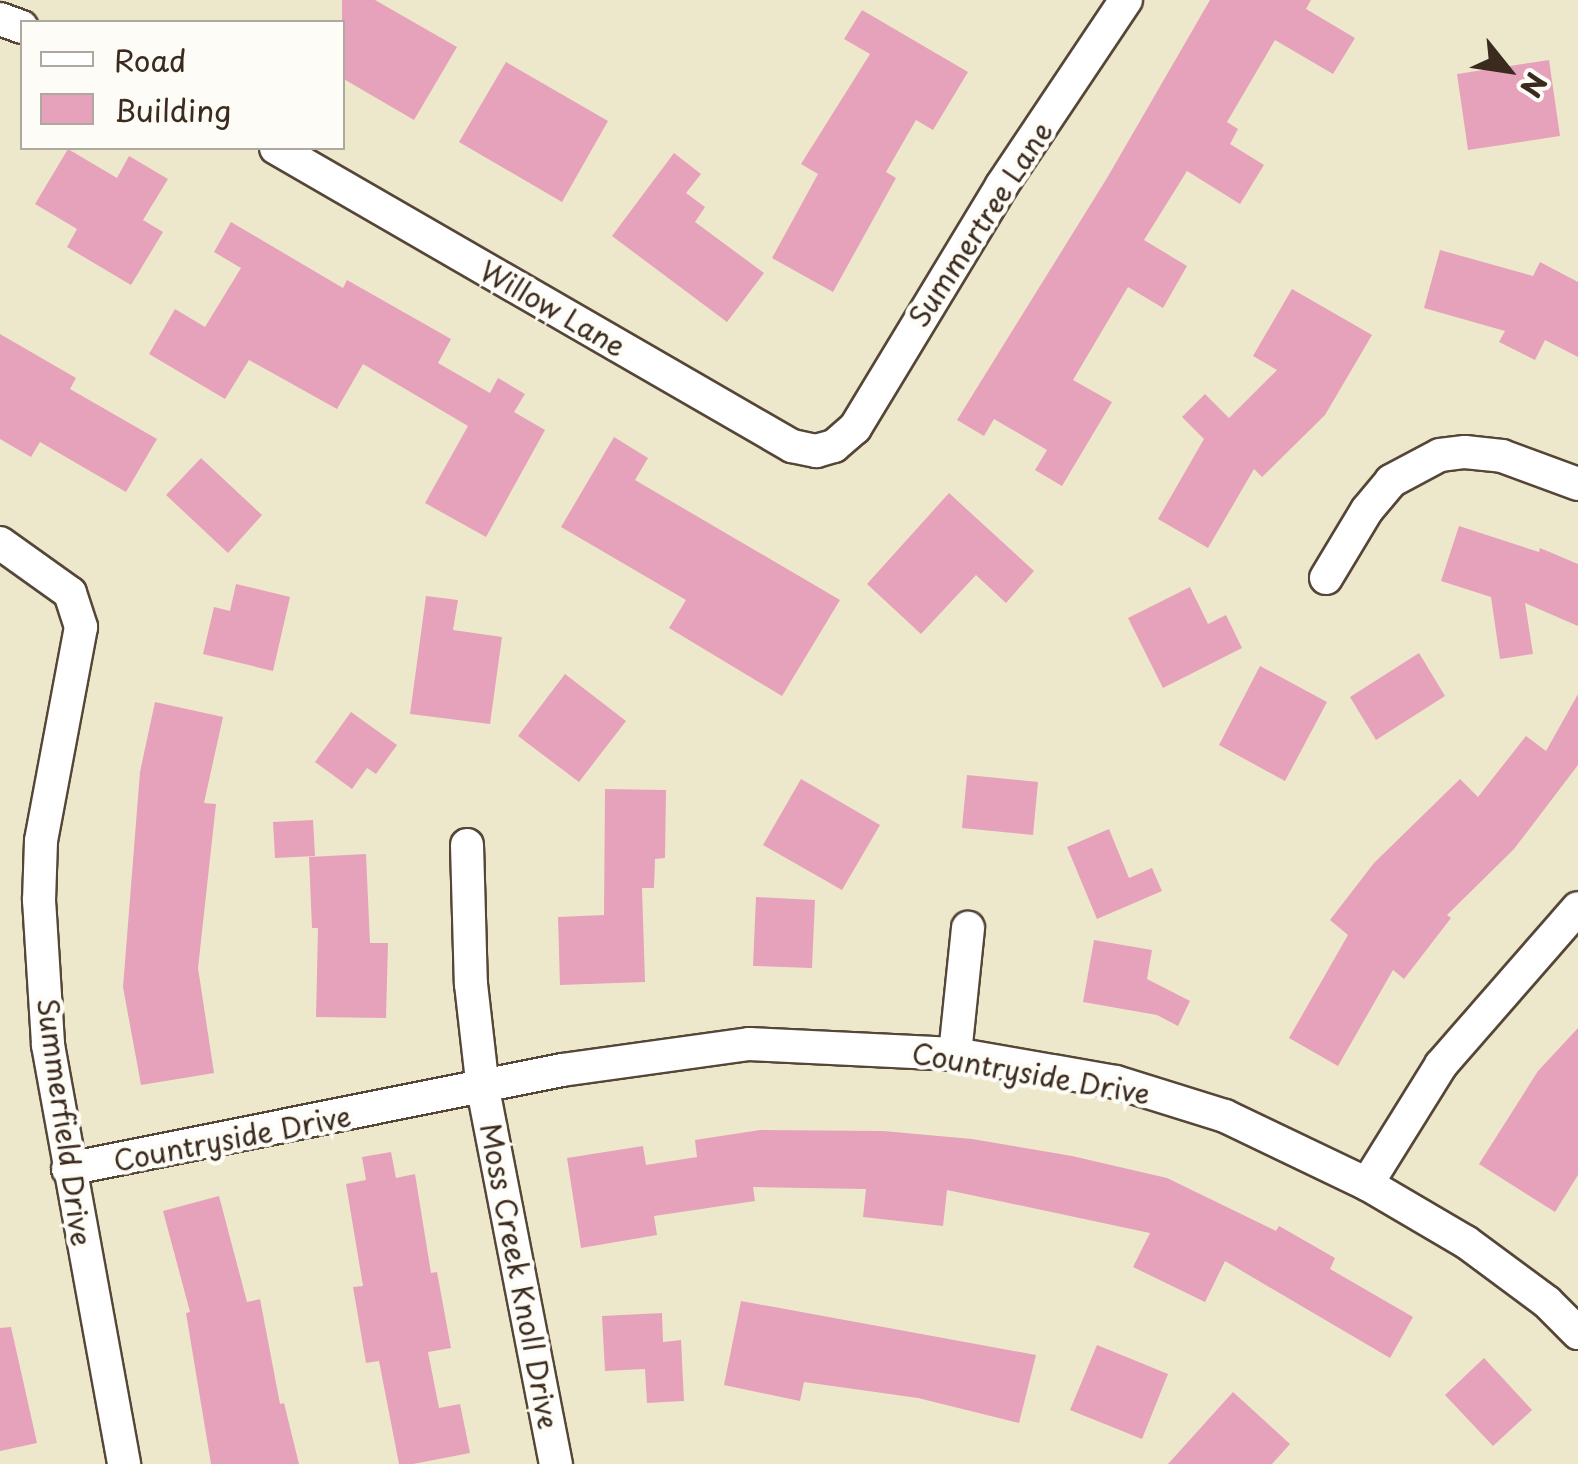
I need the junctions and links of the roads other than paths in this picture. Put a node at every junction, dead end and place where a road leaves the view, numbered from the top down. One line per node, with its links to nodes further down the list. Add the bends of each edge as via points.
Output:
1 (1126, 0): 3 (street, Summertree Lane, via 1002,185 854,428)
2 (279, 150): 3 (street, Willow Lane, via 792,446)
3 (834, 446)
4 (1578, 484): 6 (street, via 1502,456 1440,455 1391,481)
5 (0, 543): 12 (street, Summerfield Drive, via 70,593 81,628 42,842 39,900 48,1045)
6 (1326, 578)
7 (467, 845): 11 (street, Moss Creek Knoll Drive, via 471,984)
8 (1578, 908): 13 (street, via 1442,1065)
9 (968, 928): 10 (street)
10 (955, 1054): 11 (street, Countryside Drive, via 749,1044 562,1070); 13 (street, Countryside Drive, via 1116,1082 1225,1116)
11 (483, 1089): 12 (street, Countryside Drive); 16 (street, Moss Creek Knoll Drive)
12 (68, 1169): 15 (street, Summerfield Drive)
13 (1367, 1184): 14 (street, Countryside Drive, via 1466,1242)
14 (1578, 1333)
15 (124, 1464)
16 (556, 1464)

